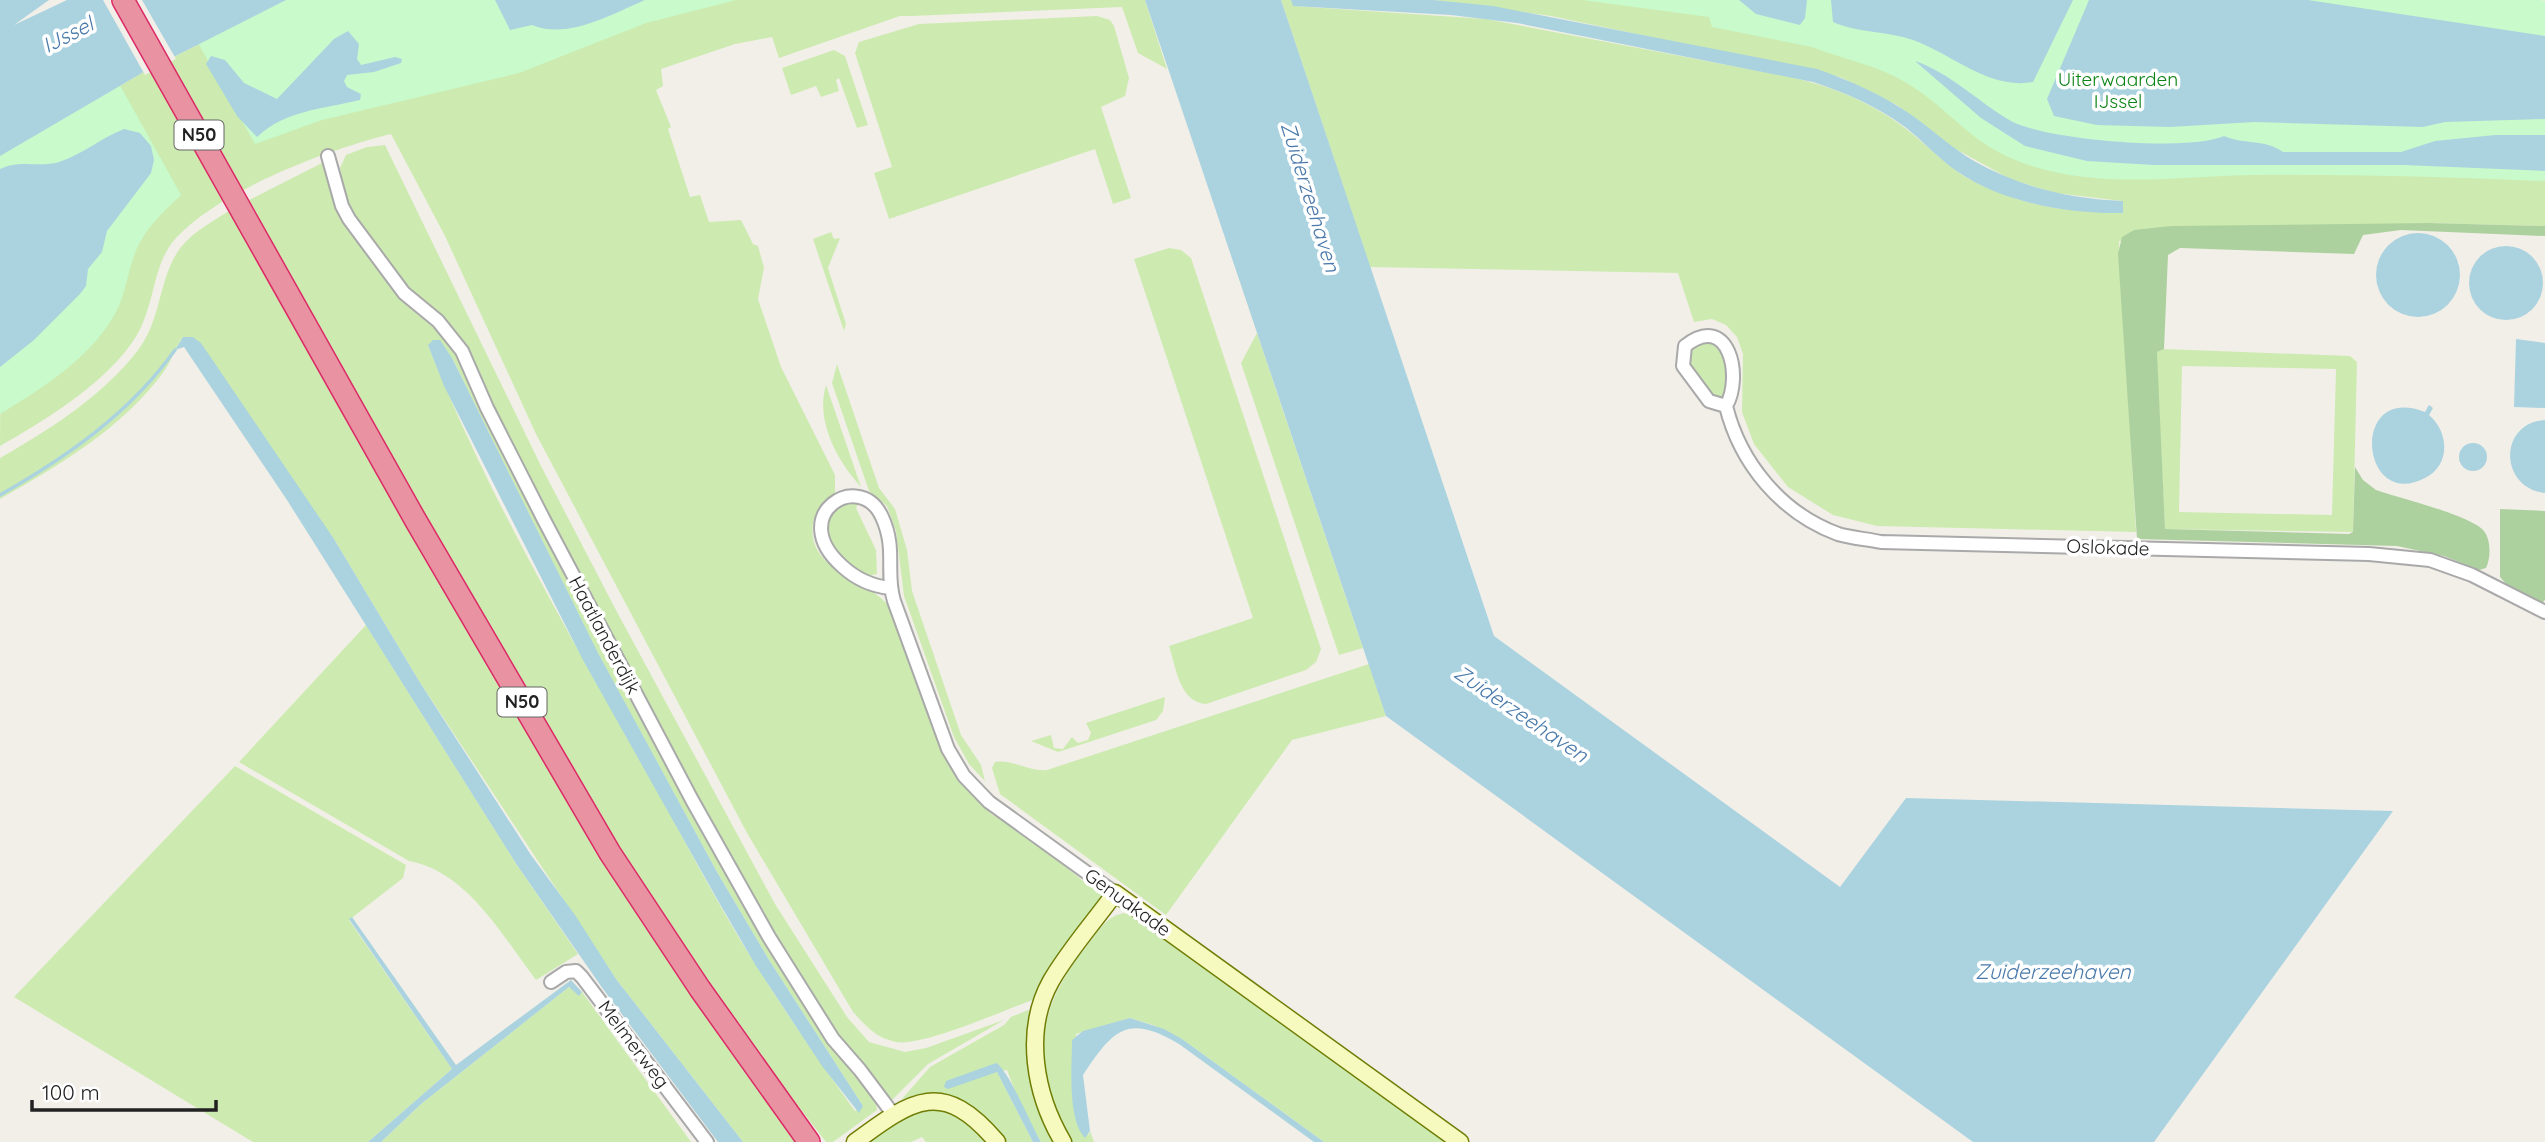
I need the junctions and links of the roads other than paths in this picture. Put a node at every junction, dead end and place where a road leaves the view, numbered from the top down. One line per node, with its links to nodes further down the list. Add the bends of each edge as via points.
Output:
1 (123, 0): 10 (highway, N50, via 416,521 610,853)
2 (328, 156): 8 (street, Haatlanderdijk, via 349,219 404,293 438,320 462,351 550,532 769,937 833,1040)
3 (1726, 406): 3 (street, Oslokade, via 1734,394 1729,349 1721,339 1696,337 1685,346 1683,366 1709,401); 5 (street, Oslokade, via 1732,430 1771,492 1839,534 1881,541 2368,554 2430,560 2472,575)
4 (890, 588): 4 (street, Genuakade, via 892,551 878,509 856,496 838,500 828,507 820,524 823,544 849,573 871,585); 6 (street, Genuakade, via 948,749 964,776 989,802)
5 (2545, 612)
6 (1115, 893): 13 (street, via 1051,982 1037,1025 1038,1079); 14 (street, Genuakade)
7 (551, 982): 9 (street, Melmerweg, via 566,972 576,971 582,977)
8 (892, 1114): 11 (street); 12 (street, via 921,1102 947,1103 969,1113)
9 (708, 1142)
10 (809, 1142)
11 (855, 1142)
12 (997, 1142)
13 (1063, 1142)
14 (1460, 1142)

